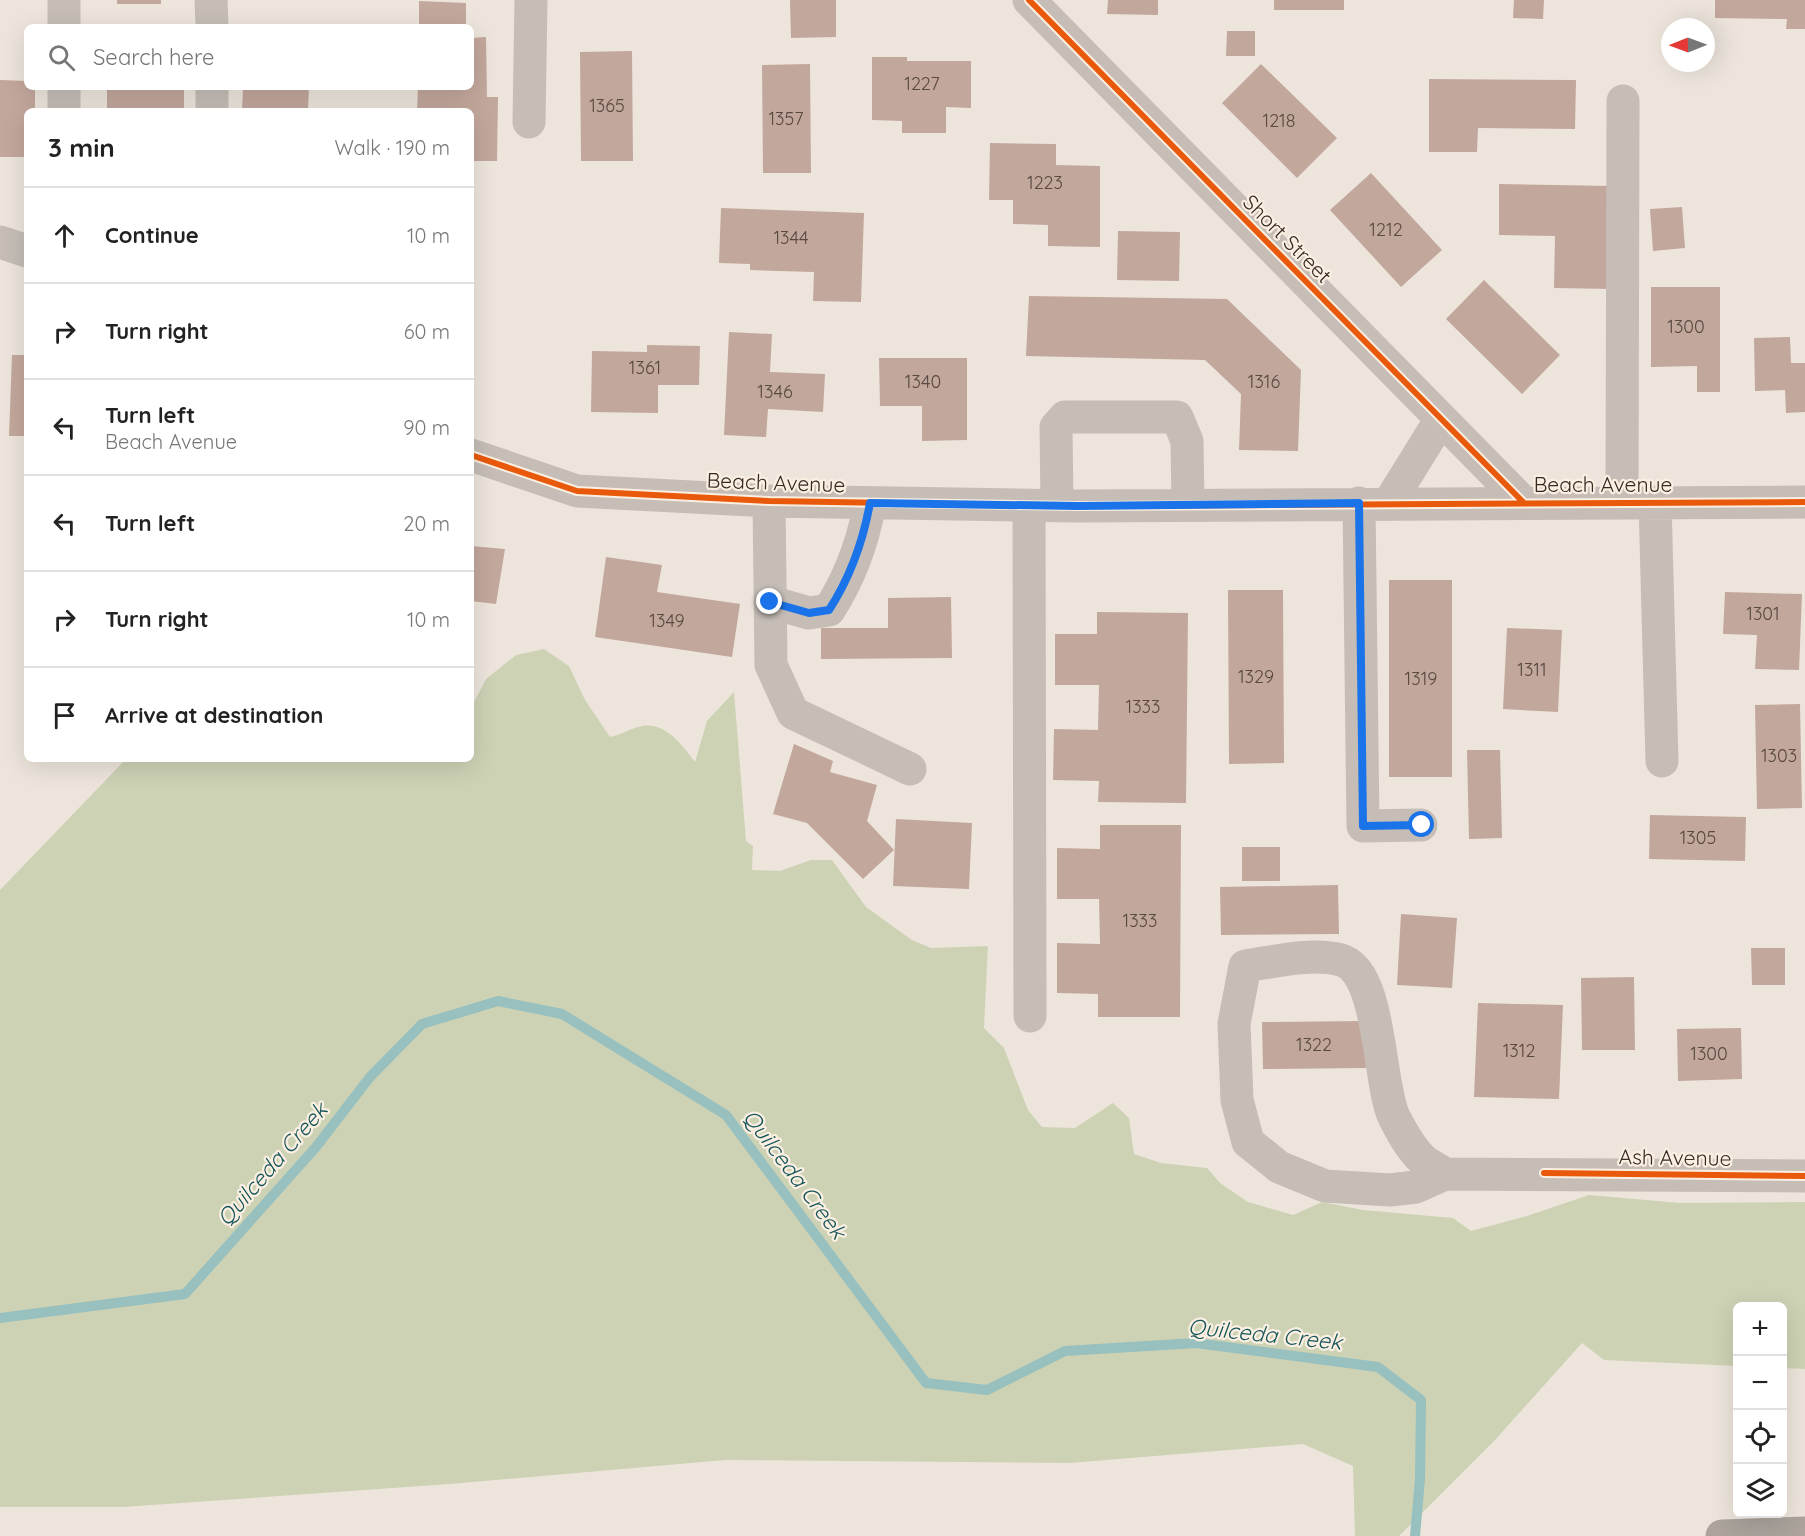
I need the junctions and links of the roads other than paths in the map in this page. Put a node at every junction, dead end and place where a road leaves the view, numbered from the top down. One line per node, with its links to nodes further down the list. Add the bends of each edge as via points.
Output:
1 (64, 0): 5 (street)
2 (211, 0): 6 (street)
3 (531, 0): 12 (street)
4 (1029, 0): 15 (street, Short Street)
5 (64, 24)
6 (212, 24)
7 (64, 90): 10 (street)
8 (212, 90): 11 (street)
9 (1623, 101): 19 (street)
10 (64, 108)
11 (212, 108)
12 (530, 122)
13 (0, 242): 14 (street)
14 (24, 250)
15 (1441, 419): 18 (street, Short Street); 23 (street)
16 (474, 456): 17 (street, Beach Avenue, via 577,491)
17 (769, 501): 22 (street, Beach Avenue); 26 (street)
18 (1523, 502): 19 (street, Beach Avenue); 23 (street, Beach Avenue)
19 (1622, 502): 20 (street, Beach Avenue)
20 (1655, 502): 21 (street, Beach Avenue); 27 (street)
21 (1805, 502)
22 (870, 503): 25 (street, Beach Avenue); 26 (street, via 862,543 845,586 829,610 809,613)
23 (1374, 503): 24 (street, Beach Avenue); 29 (street, via 1363,826)
24 (1188, 505): 25 (street, Beach Avenue); 25 (street, via 1187,441 1177,417 1065,417 1056,427)
25 (1043, 506): 30 (street)
26 (770, 602): 28 (street, via 771,665 792,713)
27 (1662, 761)
28 (910, 769)
29 (1422, 825)
30 (1030, 1016)
31 (1445, 1174): 31 (street, via 1421,1158 1394,1116 1378,1032 1360,974 1343,960 1314,958 1245,966 1234,1024 1237,1100 1248,1142 1279,1167 1325,1186 1390,1190 1416,1187); 32 (street, Ash Avenue)
32 (1805, 1176)
33 (1805, 1533): 34 (highway)
34 (1722, 1536)

